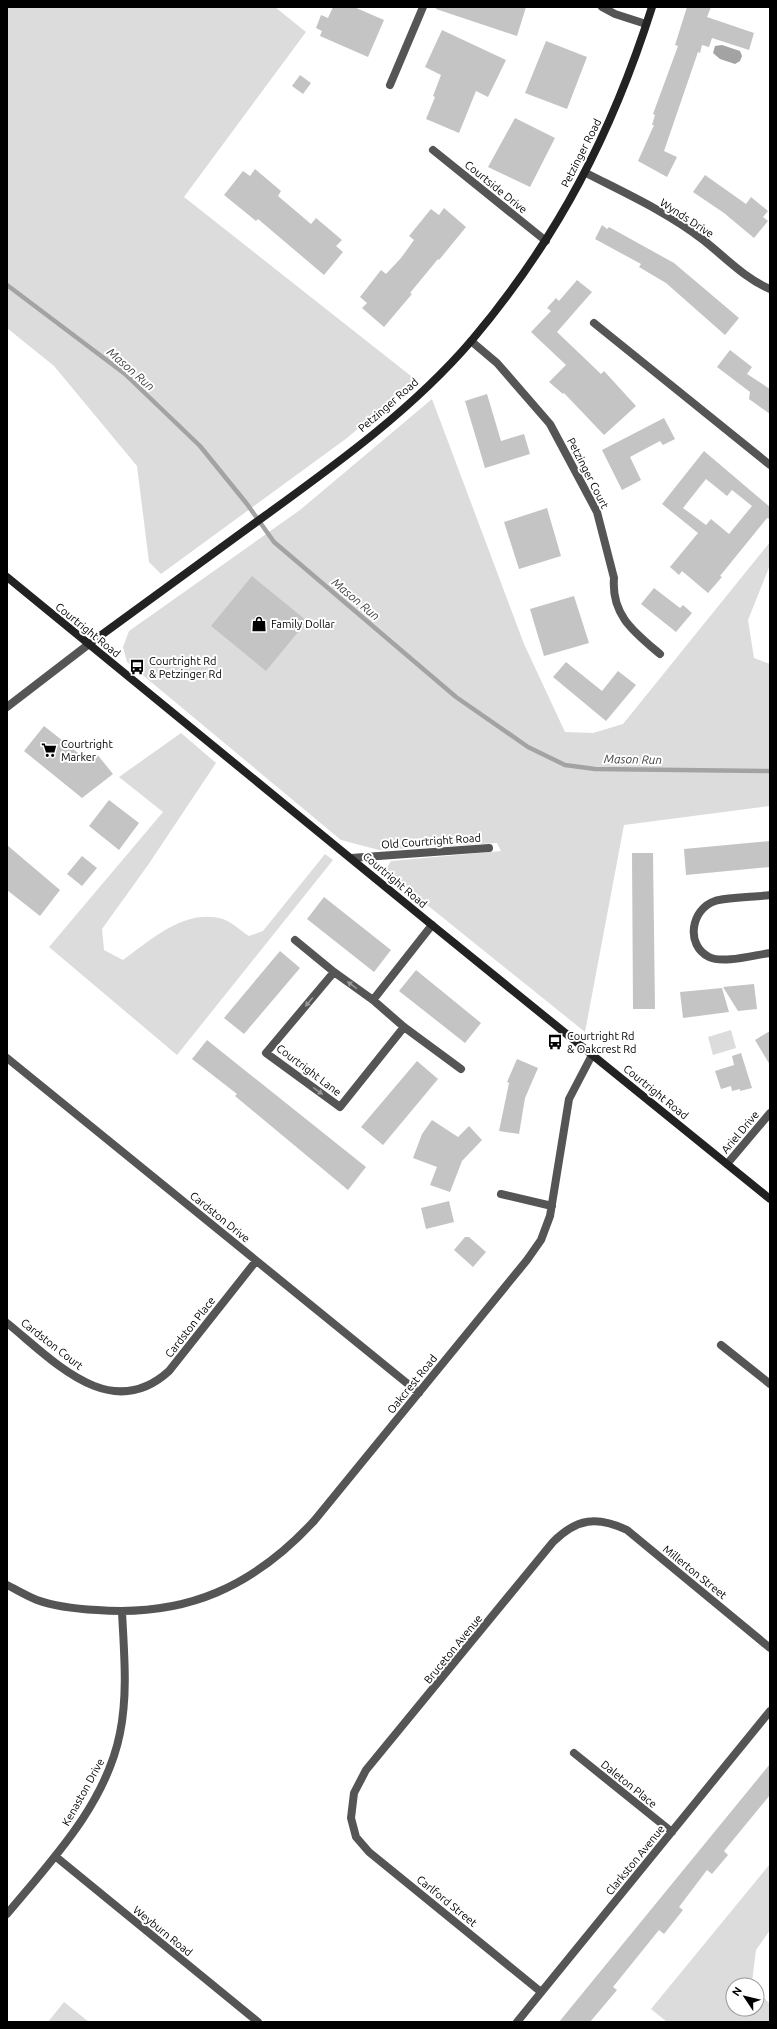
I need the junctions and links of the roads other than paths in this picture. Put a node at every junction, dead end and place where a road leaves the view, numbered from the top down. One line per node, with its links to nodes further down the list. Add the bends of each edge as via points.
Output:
1 (424, 7): 5 (street)
2 (602, 7): 4 (street)
3 (652, 7): 4 (street, Petzinger Road)
4 (646, 24): 7 (street, Petzinger Road, via 625,87)
5 (390, 85)
6 (433, 150): 8 (street, Courtside Drive)
7 (586, 173): 8 (street, Petzinger Road); 9 (street, Wynds Drive, via 683,226 758,284)
8 (546, 240): 11 (street, Petzinger Road, via 514,288)
9 (770, 289)
10 (594, 322): 12 (street)
11 (471, 341): 14 (street, Petzinger Road, via 432,382 359,446); 15 (street, Petzinger Court, via 497,363 550,424 597,512 614,578 613,589 619,613 634,632)
12 (770, 465)
13 (7, 577): 14 (street, Courtright Road)
14 (89, 644): 16 (street, Petzinger Road); 18 (street, Courtright Road)
15 (660, 654)
16 (7, 707)
17 (489, 848): 18 (street, Old Courtright Road)
18 (351, 858): 20 (street, Courtright Road)
19 (770, 895): 22 (street, via 715,901 703,908 695,920 693,933 698,947 709,957 724,959)
20 (432, 925): 24 (street); 26 (street, Courtright Road)
21 (295, 940): 23 (street)
22 (770, 953)
23 (334, 972): 24 (street, one-way to 23); 25 (street, Courtright Lane, one-way to 25, via 266,1053 340,1107)
24 (373, 1000): 25 (street)
25 (404, 1027): 28 (street)
26 (592, 1055): 30 (street, Courtright Road); 33 (street, Oakcrest Road, via 569,1099)
27 (7, 1058): 34 (street, Cardston Drive)
28 (461, 1069)
29 (770, 1113): 30 (street, Ariel Drive)
30 (727, 1164): 32 (street, Courtright Road)
31 (501, 1194): 33 (street)
32 (770, 1199)
33 (552, 1206): 39 (street, Oakcrest Road, via 541,1240 527,1260)
34 (256, 1261): 38 (street, Cardston Place, via 169,1371 151,1384); 39 (street, Cardston Drive)
35 (7, 1323): 38 (street, Cardston Court, via 85,1383 112,1392)
36 (720, 1345): 37 (street)
37 (770, 1384)
38 (129, 1391)
39 (419, 1393): 42 (street, Oakcrest Road, via 314,1521 294,1543 274,1559 228,1588 201,1599 176,1607)
40 (601, 1521): 43 (street, Millerton Street, via 627,1530); 46 (street, Bruceton Avenue, via 586,1521 574,1526 553,1542 366,1770 354,1793)
41 (7, 1586): 42 (street, Oakcrest Road, via 38,1600 76,1609)
42 (122, 1612): 48 (street, Kenaston Drive, via 124,1702 112,1764 84,1815)
43 (770, 1648)
44 (770, 1711): 47 (street, Clarkston Avenue)
45 (574, 1753): 47 (street, Daleton Place)
46 (352, 1818): 50 (street, Carlford Street, via 356,1837 369,1852)
47 (672, 1832): 50 (street, Clarkston Avenue)
48 (55, 1856): 49 (street, Kenaston Drive); 51 (street, Weyburn Road)
49 (7, 1914)
50 (541, 1992): 52 (street, Clarkston Avenue)
51 (258, 2022)
52 (517, 2022)

